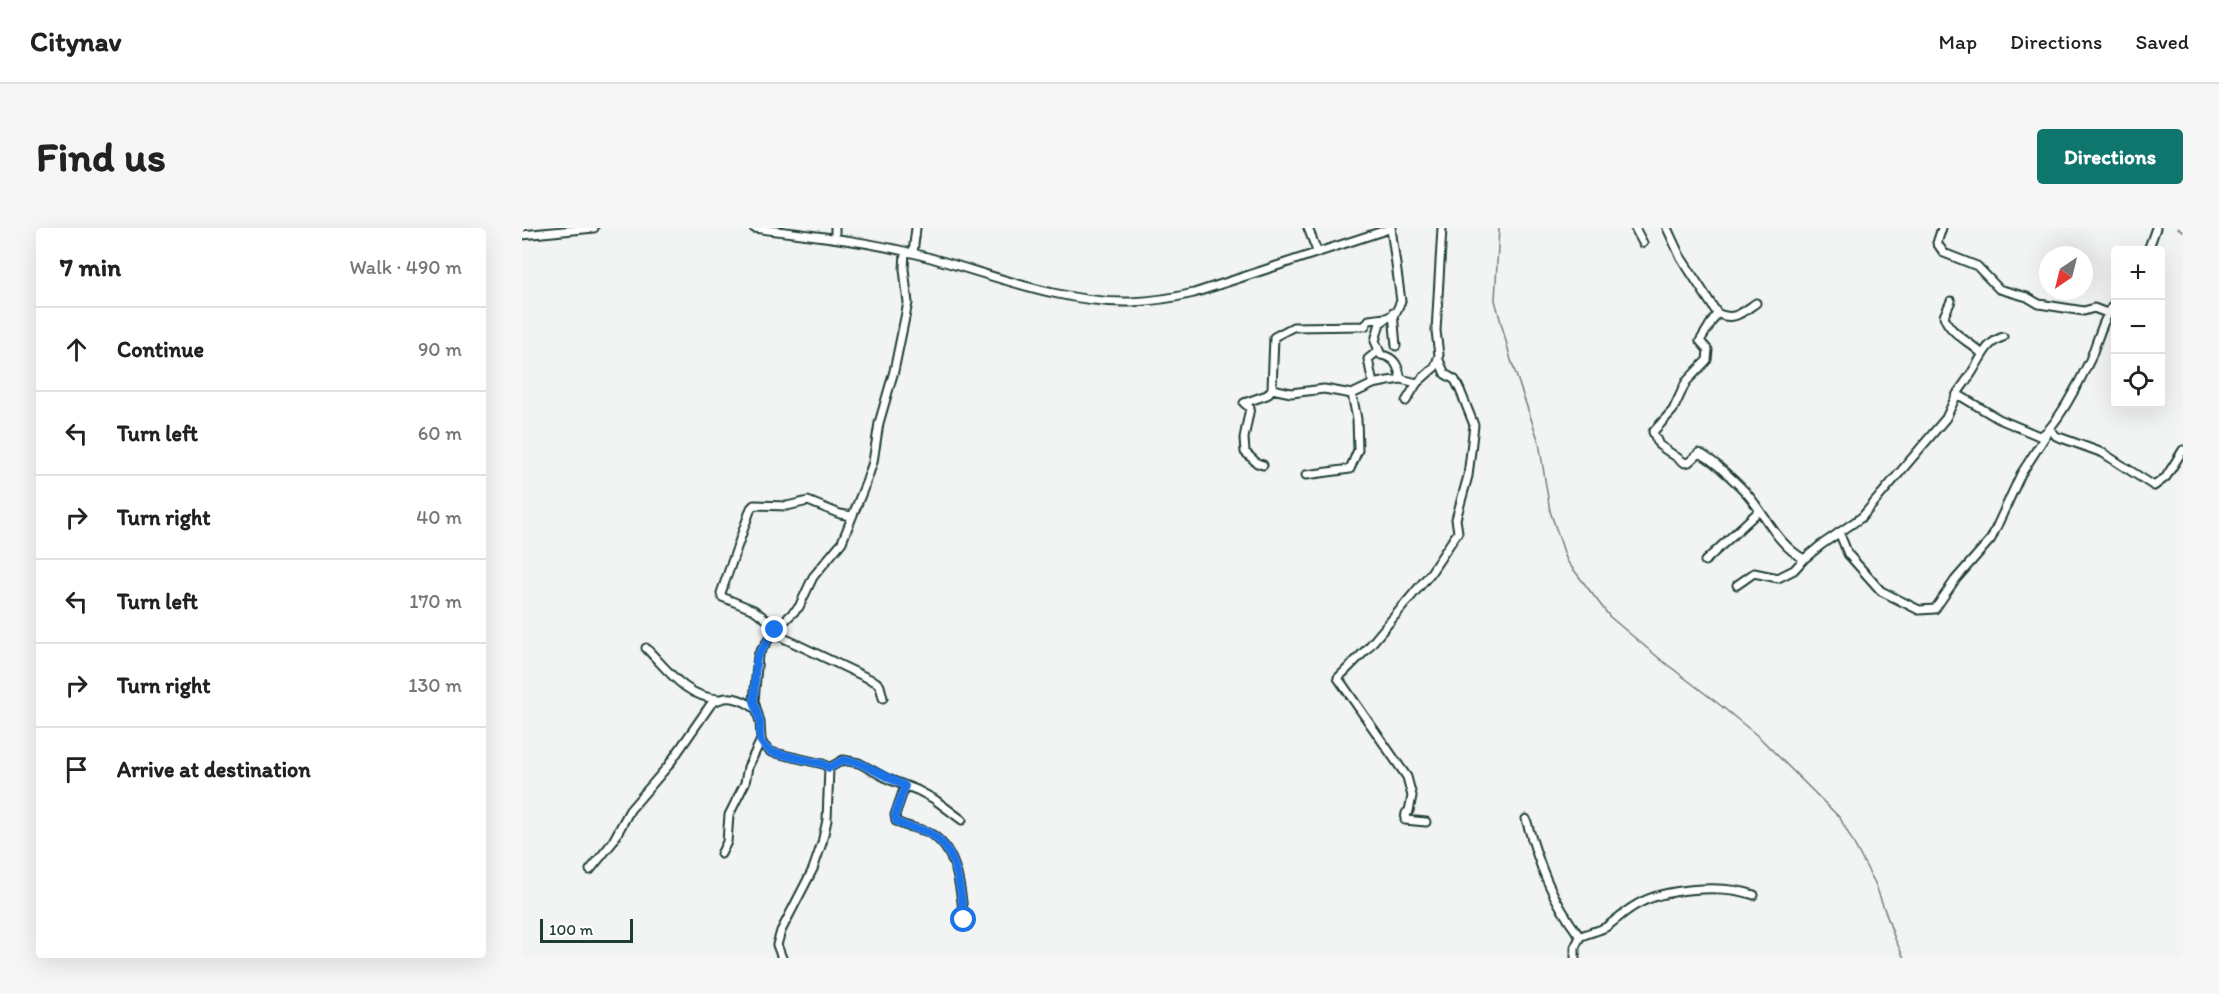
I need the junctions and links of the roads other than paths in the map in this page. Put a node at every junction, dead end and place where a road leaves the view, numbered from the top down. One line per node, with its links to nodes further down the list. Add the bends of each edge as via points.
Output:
1 (594, 228): 12 (street)
2 (754, 228): 13 (street)
3 (835, 228): 13 (street)
4 (916, 228): 17 (street)
5 (1308, 228): 16 (street)
6 (1391, 228): 16 (street); 21 (street, via 1401,292 1398,309)
7 (1442, 228): 29 (street)
8 (1635, 228): 14 (street)
9 (1667, 228): 22 (street)
10 (1942, 228): 23 (street, via 1937,243 1944,253 1977,266 1999,289 2039,304 2084,311 2094,308)
11 (2156, 228): 15 (street)
12 (522, 235)
13 (835, 238): 17 (street)
14 (1643, 243)
15 (2149, 246)
16 (1317, 251): 17 (street, via 1194,293 1129,302 1039,289)
17 (909, 252): 42 (street, via 904,269 908,303 894,371 873,462)
18 (1951, 301): 28 (street, via 1944,316 1950,329)
19 (1756, 303): 22 (street, via 1734,317 1724,318)
20 (2111, 306): 23 (street)
21 (1393, 313): 24 (street); 26 (street)
22 (1717, 313): 41 (street, via 1700,341 1707,350 1707,360 1686,382 1673,410 1653,432 1659,446 1685,463 1698,453 1704,455 1748,495)
23 (2107, 313): 37 (street, via 2089,361)
24 (1384, 318): 27 (street, via 1376,341); 33 (street, via 1370,320 1365,326 1293,327 1274,337)
25 (2003, 337): 28 (street, via 1993,340)
26 (1396, 346)
27 (1378, 351): 30 (street, via 1396,362); 32 (street, via 1367,363)
28 (1982, 354): 35 (street)
29 (1438, 358): 31 (street, via 1435,367); 57 (street, via 1445,374 1455,380 1474,425 1468,476 1456,519 1458,532 1431,574 1338,678 1407,777 1412,796 1405,820)
30 (1401, 379): 31 (street); 32 (street)
31 (1417, 383): 36 (street)
32 (1373, 384): 34 (street)
33 (1272, 388): 34 (street, via 1291,393 1324,389); 39 (street, via 1267,395 1244,403 1250,408 1245,452)
34 (1352, 394): 40 (street, via 1358,450 1350,469)
35 (1957, 394): 37 (street, via 1999,419 2039,436); 43 (street, via 1946,418 1896,479 1862,517)
36 (1406, 401)
37 (2050, 429): 38 (street, via 2056,436 2103,453 2154,486 2166,477); 43 (street, via 2020,474 1991,539 1935,609 1918,610 1881,591 1848,554)
38 (2183, 450)
39 (1263, 465)
40 (1306, 475)
41 (1759, 511): 44 (street, via 1793,553); 45 (street)
42 (852, 516): 47 (street, via 842,542 813,577 799,607); 47 (street, via 808,501 751,508 721,593 722,597 754,609 775,626)
43 (1839, 532): 44 (street)
44 (1804, 559): 46 (street, via 1778,578 1754,573)
45 (1705, 561)
46 (1737, 585)
47 (774, 632): 49 (street, via 876,682); 51 (street, via 756,663)
48 (646, 648): 50 (street, via 683,686 699,695)
49 (883, 698)
50 (719, 699): 51 (street, via 733,697); 59 (street, via 705,711 668,766 630,810 612,843)
51 (756, 709): 52 (street)
52 (760, 740): 53 (street, via 771,752); 58 (street, via 729,815 727,842)
53 (829, 768): 54 (street, via 843,760 859,763); 63 (street, via 822,843 781,931 777,945)
54 (905, 786): 56 (street, via 934,799); 61 (street, via 896,821 929,832 943,844 956,871)
55 (1526, 819): 62 (street, via 1540,868)
56 (962, 820)
57 (1426, 822)
58 (721, 854)
59 (590, 870)
60 (1754, 896): 62 (street, via 1728,889 1680,891 1637,903 1606,926)
61 (964, 920)
62 (1580, 937): 64 (street)
63 (782, 958)
64 (1575, 958)

